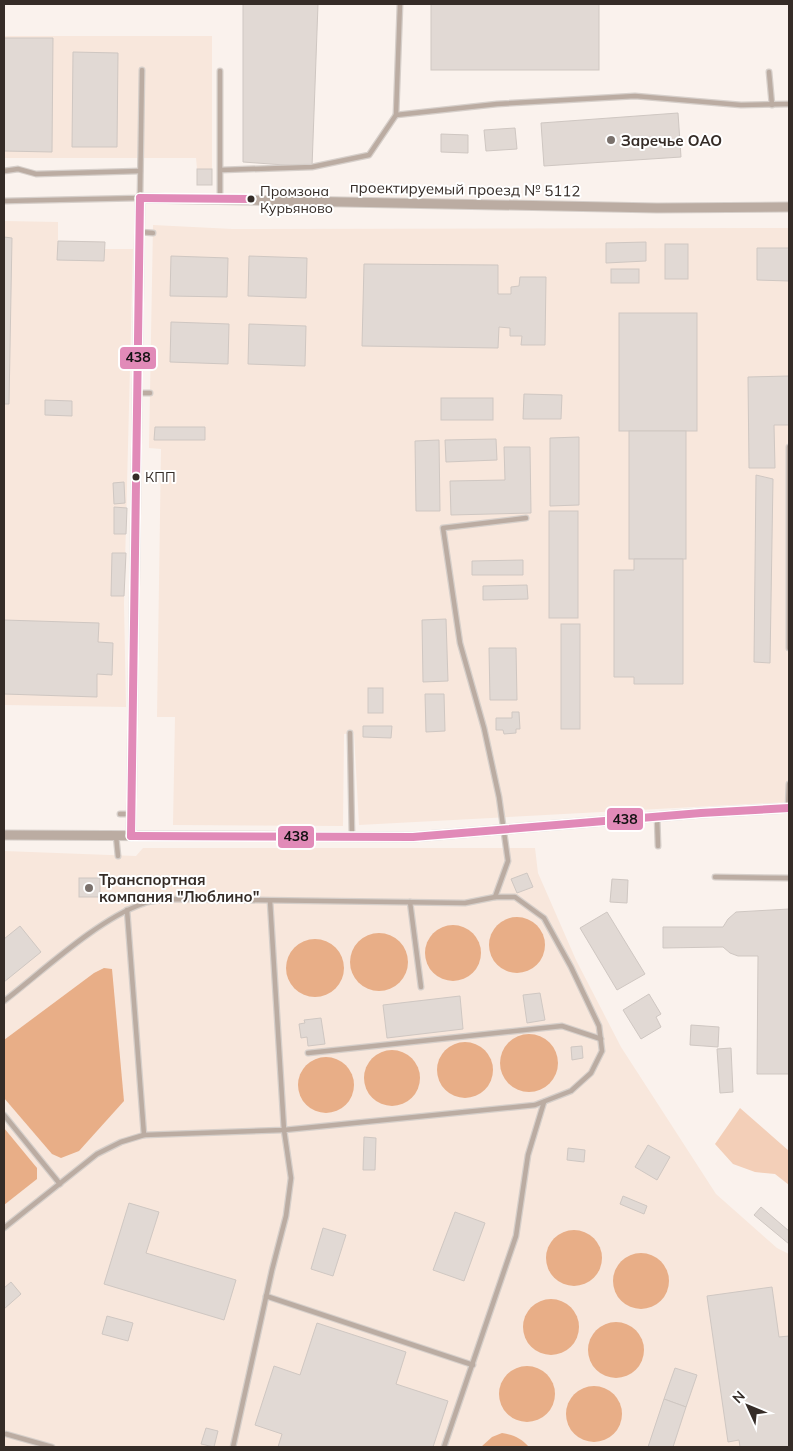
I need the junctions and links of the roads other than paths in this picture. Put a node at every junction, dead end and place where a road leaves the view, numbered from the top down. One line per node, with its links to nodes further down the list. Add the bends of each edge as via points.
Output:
1 (400, 4): 7 (lane)
2 (142, 70): 10 (lane)
3 (220, 71): 8 (lane)
4 (769, 72): 6 (lane)
5 (789, 104): 6 (lane)
6 (772, 105): 7 (lane, via 634,96 497,104)
7 (396, 115): 8 (lane, via 368,155 312,167)
8 (221, 170): 12 (lane)
9 (4, 171): 10 (lane, via 18,169 36,174)
10 (140, 171): 11 (lane)
11 (140, 198): 12 (street, проектируемый проезд № 5112); 13 (lane); 15 (street)
12 (220, 200): 14 (street, проектируемый проезд № 5112, via 657,208)
13 (4, 202)
14 (789, 206)
15 (140, 232): 16 (lane); 18 (street)
16 (152, 233)
17 (150, 392): 18 (lane)
18 (137, 393): 26 (street)
19 (789, 447): 21 (lane)
20 (526, 518): 28 (lane, via 443,528 460,643 490,757)
21 (789, 648)
22 (350, 733): 32 (lane)
23 (789, 784): 24 (lane)
24 (789, 808): 27 (street)
25 (120, 814): 26 (lane)
26 (132, 814): 31 (street)
27 (657, 816): 28 (street); 33 (lane)
28 (503, 830): 32 (street, via 413,837); 37 (lane, via 508,861)
29 (4, 835): 30 (street)
30 (116, 836): 31 (street); 34 (lane)
31 (131, 836): 32 (street)
32 (352, 837)
33 (658, 846)
34 (118, 856)
35 (715, 877): 36 (lane)
36 (789, 878)
37 (495, 896): 39 (lane, via 465,902); 43 (lane, via 515,897 544,918 599,1026)
38 (270, 901): 39 (lane); 40 (lane, via 172,899 144,903); 47 (lane)
39 (410, 902): 41 (lane)
40 (127, 910): 42 (lane, via 97,929); 48 (lane)
41 (421, 987)
42 (4, 1001)
43 (600, 1039): 44 (lane, via 562,1026); 45 (lane, via 602,1051 591,1073 571,1091)
44 (308, 1054)
45 (544, 1102): 47 (lane); 52 (lane, via 528,1155 516,1236)
46 (4, 1115): 49 (lane)
47 (284, 1130): 48 (lane); 51 (lane, via 291,1178 286,1216)
48 (144, 1135): 49 (lane, via 97,1154)
49 (60, 1184): 50 (lane)
50 (4, 1228)
51 (266, 1296): 52 (lane); 55 (lane)
52 (473, 1365): 56 (lane)
53 (6, 1434): 54 (lane)
54 (52, 1447)
55 (233, 1447)
56 (444, 1447)

